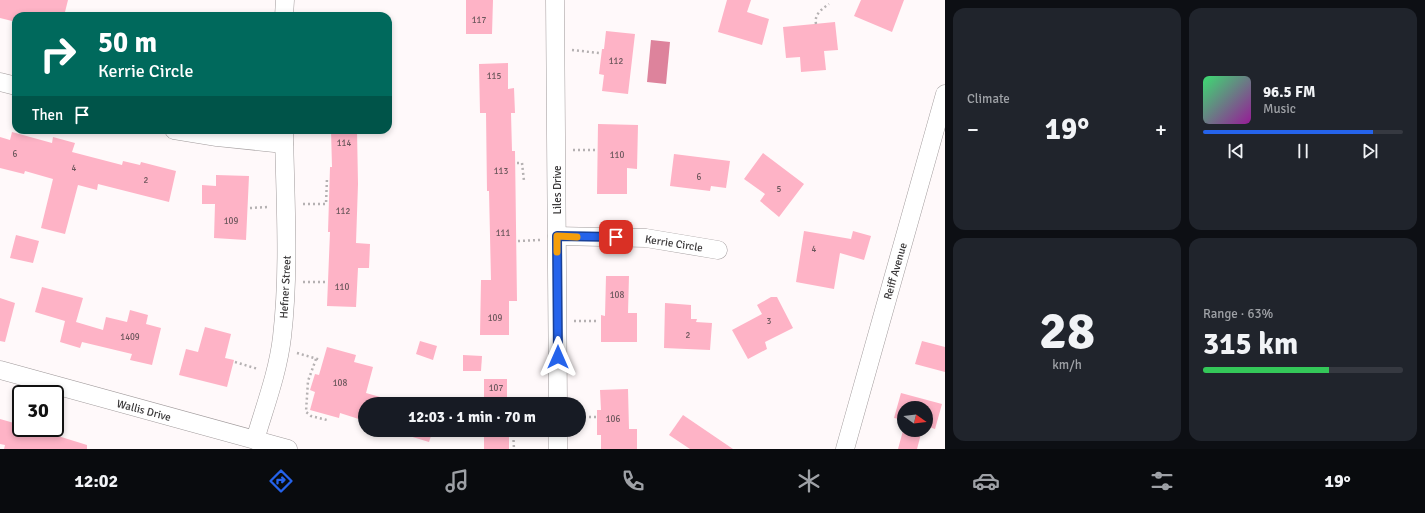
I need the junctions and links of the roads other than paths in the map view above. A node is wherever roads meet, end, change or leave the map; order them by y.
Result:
1 (285, 0) edge
2 (555, 0) edge
3 (284, 12) edge
4 (0, 82) edge
5 (12, 85) edge
6 (945, 94) edge
7 (199, 134) edge
8 (284, 137) edge
9 (557, 236) junction
10 (718, 250) dead end
11 (0, 370) edge
12 (558, 397) edge
13 (558, 437) edge
14 (255, 440) junction
15 (288, 449) edge
16 (558, 449) edge
17 (845, 449) edge

1 - 3 street
2 - 9 street, Liles Drive
4 - 5 street
6 - 17 street, Reiff Avenue
7 - 8 street
8 - 14 street, Hefner Street
9 - 10 street, Kerrie Circle
9 - 12 street, Liles Drive
11 - 14 street, Wallis Drive
13 - 16 street
14 - 15 street, Wallis Drive

